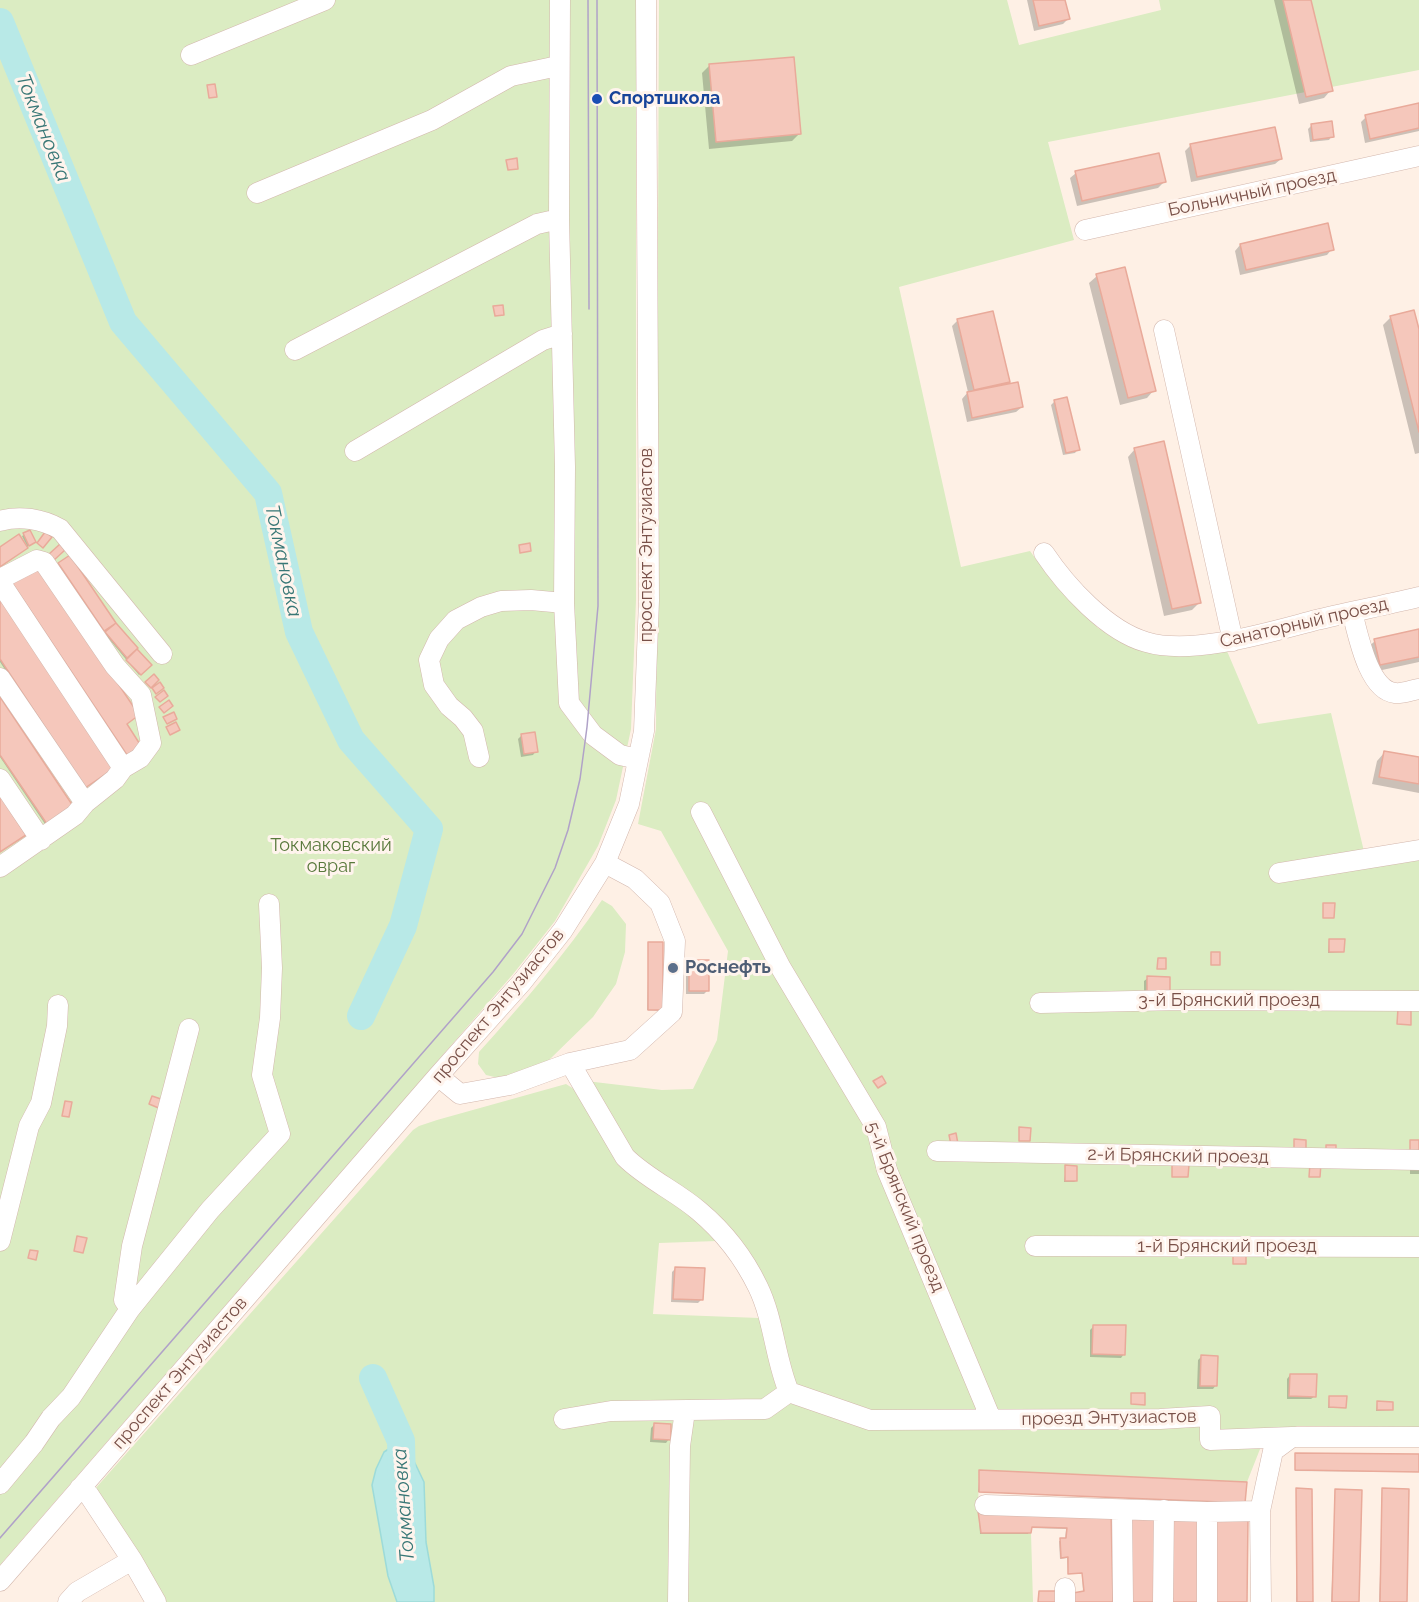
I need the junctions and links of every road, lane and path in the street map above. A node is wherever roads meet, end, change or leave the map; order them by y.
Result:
1 (325, 0) edge
2 (560, 0) edge
3 (646, 0) edge
4 (191, 55) dead end
5 (558, 66) junction
6 (1419, 156) edge
7 (257, 193) dead end
8 (559, 219) junction
9 (1085, 230) dead end
10 (1164, 330) dead end
11 (562, 334) junction
12 (295, 350) dead end
13 (355, 451) dead end
14 (0, 521) edge
15 (1044, 553) dead end
16 (0, 580) edge
17 (1419, 597) edge
18 (564, 603) junction
19 (1352, 612) junction
20 (1233, 641) junction
21 (162, 654) dead end
22 (0, 678) edge
23 (1419, 689) edge
24 (479, 757) dead end
25 (638, 759) junction
26 (123, 768) junction
27 (0, 779) edge
28 (85, 803) junction
29 (701, 812) dead end
30 (41, 840) junction
31 (1419, 850) edge
32 (605, 863) junction
33 (0, 867) edge
34 (1279, 873) dead end
35 (269, 904) dead end
36 (1419, 1002) edge
37 (1040, 1003) dead end
38 (58, 1005) dead end
39 (189, 1029) dead end
40 (570, 1063) junction
41 (438, 1076) junction
42 (937, 1151) dead end
43 (1419, 1160) edge
44 (0, 1241) edge
45 (1035, 1246) dead end
46 (1419, 1247) edge
47 (130, 1309) junction
48 (789, 1392) junction
49 (685, 1411) junction
50 (564, 1419) dead end
51 (992, 1419) junction
52 (1292, 1437) junction
53 (1419, 1437) edge
54 (0, 1484) edge
55 (80, 1488) junction
56 (985, 1505) dead end
57 (1122, 1510) junction
58 (1164, 1510) junction
59 (1260, 1511) junction
60 (1208, 1512) junction
61 (132, 1560) junction
62 (0, 1581) edge
63 (68, 1602) edge
64 (156, 1602) edge
65 (678, 1602) edge
66 (1123, 1602) edge
67 (1163, 1602) edge
68 (1207, 1602) edge
69 (1261, 1602) edge

1 - 4 street
2 - 5 street
3 - 25 street, проспект Энтузиастов
5 - 7 street
5 - 8 street
6 - 9 street, Больничный проезд
8 - 11 street
8 - 12 street
10 - 20 street
11 - 13 street
11 - 18 street
14 - 21 street
15 - 20 street, Санаторный проезд
16 - 26 street
16 - 26 street
17 - 19 street, Санаторный проезд
18 - 24 street
18 - 25 street
19 - 20 street, Санаторный проезд
19 - 23 street
22 - 28 street
25 - 32 street, проспект Энтузиастов
26 - 28 street
27 - 30 street
28 - 30 street
29 - 51 street, 5-й Брянский проезд
30 - 33 street
31 - 34 street
32 - 40 street
32 - 41 street, проспект Энтузиастов
35 - 47 street
36 - 37 street, 3-й Брянский проезд
38 - 44 street
39 - 47 street
40 - 41 street
40 - 48 street
41 - 55 street, проспект Энтузиастов
42 - 43 street, 2-й Брянский проезд
45 - 46 street, 1-й Брянский проезд
47 - 54 street
48 - 49 street
48 - 51 street
49 - 50 street
49 - 65 street
51 - 52 street, проезд Энтузиастов
52 - 53 street, проезд Энтузиастов
52 - 59 street
55 - 61 street
55 - 62 street, проспект Энтузиастов
56 - 57 street
57 - 58 street
57 - 66 street
58 - 60 street
58 - 67 street
59 - 60 street
59 - 69 street
60 - 68 street
61 - 63 street
61 - 64 street

